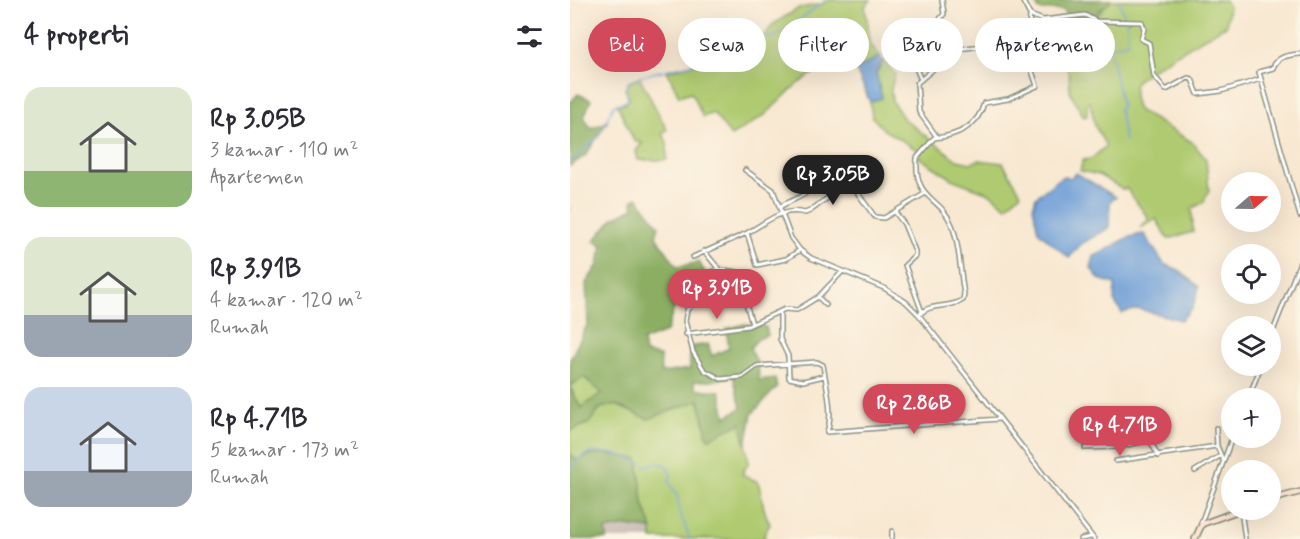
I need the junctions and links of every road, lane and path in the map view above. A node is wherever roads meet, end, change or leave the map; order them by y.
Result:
1 (942, 0) edge
2 (1022, 0) edge
3 (1030, 15) junction
4 (940, 18) edge
5 (1030, 18) edge
6 (1300, 54) edge
7 (918, 72) edge
8 (931, 72) edge
9 (1032, 72) edge
10 (1261, 79) junction
11 (921, 80) junction
12 (938, 137) junction
13 (745, 171) dead end
14 (840, 178) junction
15 (924, 194) junction
16 (780, 207) junction
17 (895, 212) junction
18 (783, 213) junction
19 (1300, 216) edge
20 (747, 232) junction
21 (800, 250) junction
22 (704, 251) junction
23 (693, 257) dead end
24 (1300, 262) edge
25 (718, 269) junction
26 (842, 272) junction
27 (818, 297) junction
28 (825, 305) dead end
29 (780, 312) junction
30 (920, 313) junction
31 (1279, 316) edge
32 (752, 324) junction
33 (686, 334) junction
34 (788, 366) junction
35 (825, 376) junction
36 (999, 419) junction
37 (1216, 428) dead end
38 (1217, 446) junction
39 (1085, 448) dead end
40 (1227, 448) edge
41 (1158, 456) junction
42 (1222, 458) junction
43 (1116, 461) dead end
44 (1195, 471) dead end
45 (1300, 492) edge
46 (1281, 497) edge
47 (1221, 517) edge
48 (1242, 520) edge
49 (1200, 525) junction
50 (892, 531) dead end
51 (1093, 538) edge
52 (892, 539) edge
53 (1081, 539) edge
54 (1195, 539) edge
55 (1245, 539) edge

1 - 4 street
2 - 3 street
3 - 5 street
3 - 10 street
6 - 10 street
7 - 11 street
8 - 11 street
9 - 12 street
10 - 19 street
11 - 12 street
12 - 15 street
13 - 16 street
14 - 16 street
14 - 17 street
14 - 18 street
15 - 17 street
15 - 30 street
16 - 18 street
17 - 30 street
18 - 20 street
18 - 21 street
20 - 21 street
20 - 22 street
21 - 26 street
22 - 23 street
22 - 25 street
24 - 31 street
25 - 32 street
25 - 33 street
26 - 27 street
26 - 30 street
27 - 28 street
27 - 29 street
29 - 32 street
29 - 34 street
30 - 36 street
32 - 33 street
33 - 34 street
34 - 35 street
34 - 35 street
35 - 36 street
36 - 51 street
37 - 38 street
38 - 41 street
38 - 42 street
39 - 41 street
40 - 42 street
41 - 43 street
42 - 44 street
42 - 49 street
45 - 46 street
47 - 49 street
48 - 55 street
49 - 54 street
50 - 52 street
51 - 53 street

